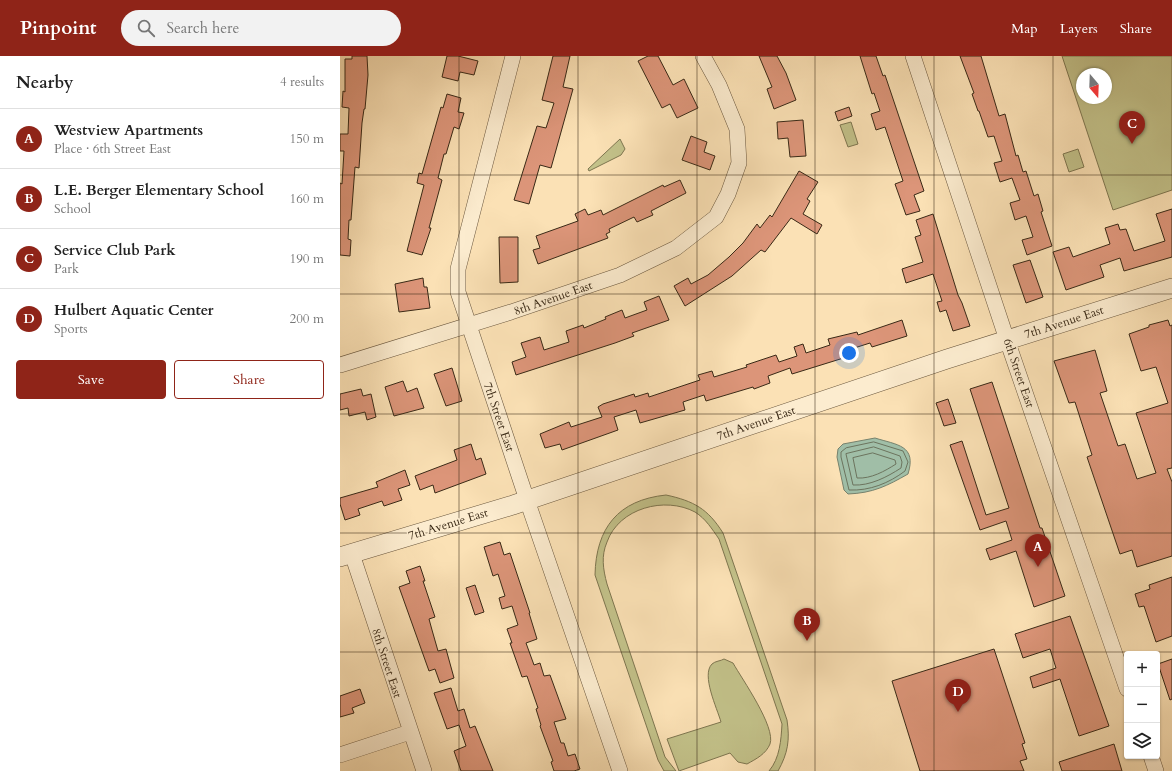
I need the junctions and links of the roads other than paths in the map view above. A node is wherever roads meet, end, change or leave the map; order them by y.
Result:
1 (513, 56) edge
2 (703, 56) edge
3 (913, 56) edge
4 (1172, 288) edge
5 (468, 326) junction
6 (1008, 340) junction
7 (340, 365) edge
8 (527, 500) junction
9 (346, 556) edge
10 (1126, 687) edge
11 (410, 732) junction
12 (340, 754) edge
13 (1151, 759) edge
14 (424, 771) edge
15 (620, 771) edge
16 (1156, 771) edge

1 - 5 street, 7th Street East
2 - 5 street, 8th Avenue East
3 - 6 street, 6th Street East
4 - 6 street, 7th Avenue East
5 - 7 street, 8th Avenue East
5 - 8 street, 7th Street East
6 - 8 street, 7th Avenue East
6 - 10 street, 6th Street East
8 - 9 street, 7th Avenue East
8 - 15 street, 7th Street East
9 - 11 street, 8th Street East
11 - 12 street
11 - 14 street, 8th Street East
13 - 16 street

